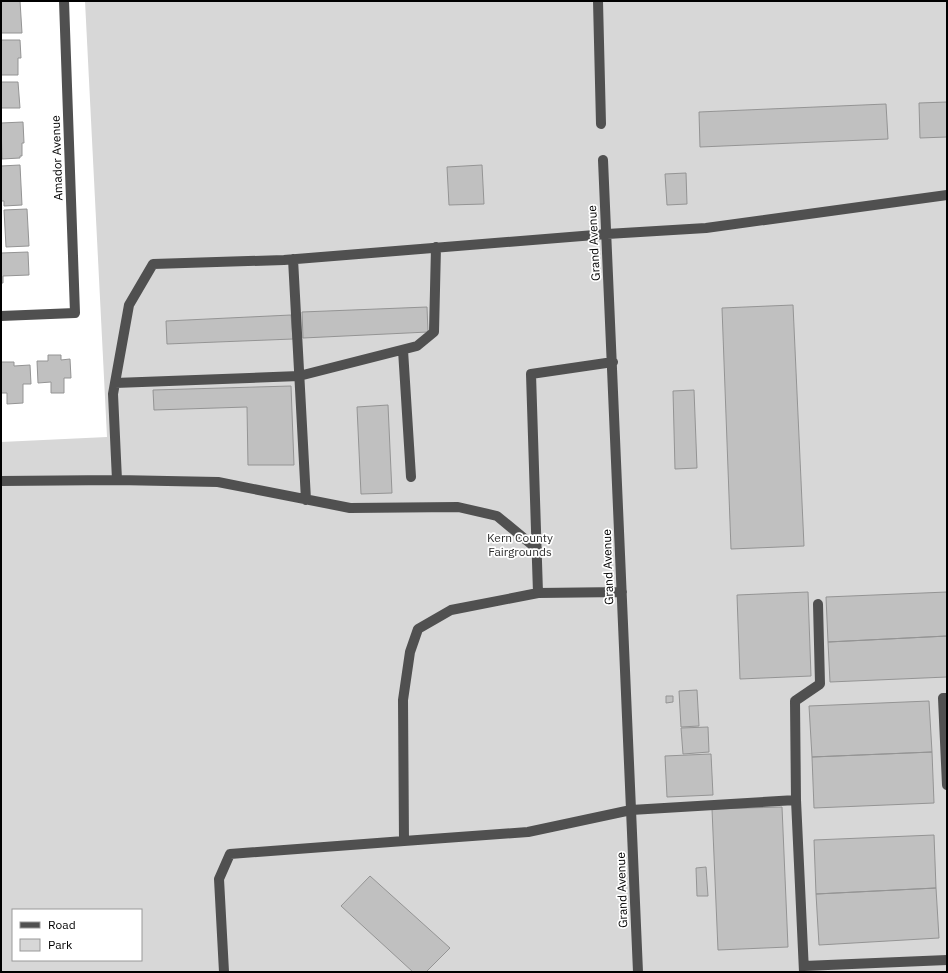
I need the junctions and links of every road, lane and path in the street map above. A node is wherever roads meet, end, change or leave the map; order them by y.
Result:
1 (64, 1) edge
2 (598, 1) edge
3 (602, 124) dead end
4 (603, 160) dead end
5 (947, 195) edge
6 (607, 234) junction
7 (436, 247) junction
8 (293, 259) junction
9 (1, 316) edge
10 (404, 350) junction
11 (613, 362) junction
12 (299, 376) junction
13 (115, 383) junction
14 (411, 477) dead end
15 (1, 480) edge
16 (118, 480) junction
17 (306, 500) junction
18 (537, 549) junction
19 (622, 592) junction
20 (538, 593) junction
21 (818, 604) dead end
22 (947, 698) edge
23 (947, 784) edge
24 (796, 800) junction
25 (631, 810) junction
26 (404, 841) junction
27 (947, 960) edge
28 (804, 969) edge
29 (224, 972) edge
30 (638, 972) edge

1 - 9 street, Amador Avenue
2 - 3 street
4 - 6 street, Grand Avenue
5 - 6 street
6 - 7 street
6 - 11 street, Grand Avenue
7 - 8 street
7 - 10 street
8 - 12 street
8 - 13 street
10 - 12 street
10 - 14 street
11 - 18 street
11 - 19 street, Grand Avenue
12 - 13 street
12 - 17 street
13 - 16 street
15 - 16 street
16 - 17 street
17 - 18 street
18 - 20 street
19 - 20 street
19 - 25 street, Grand Avenue
20 - 26 street
21 - 24 street
22 - 23 street
24 - 25 street
24 - 28 street
25 - 26 street
25 - 30 street, Grand Avenue
26 - 29 street
27 - 28 street

